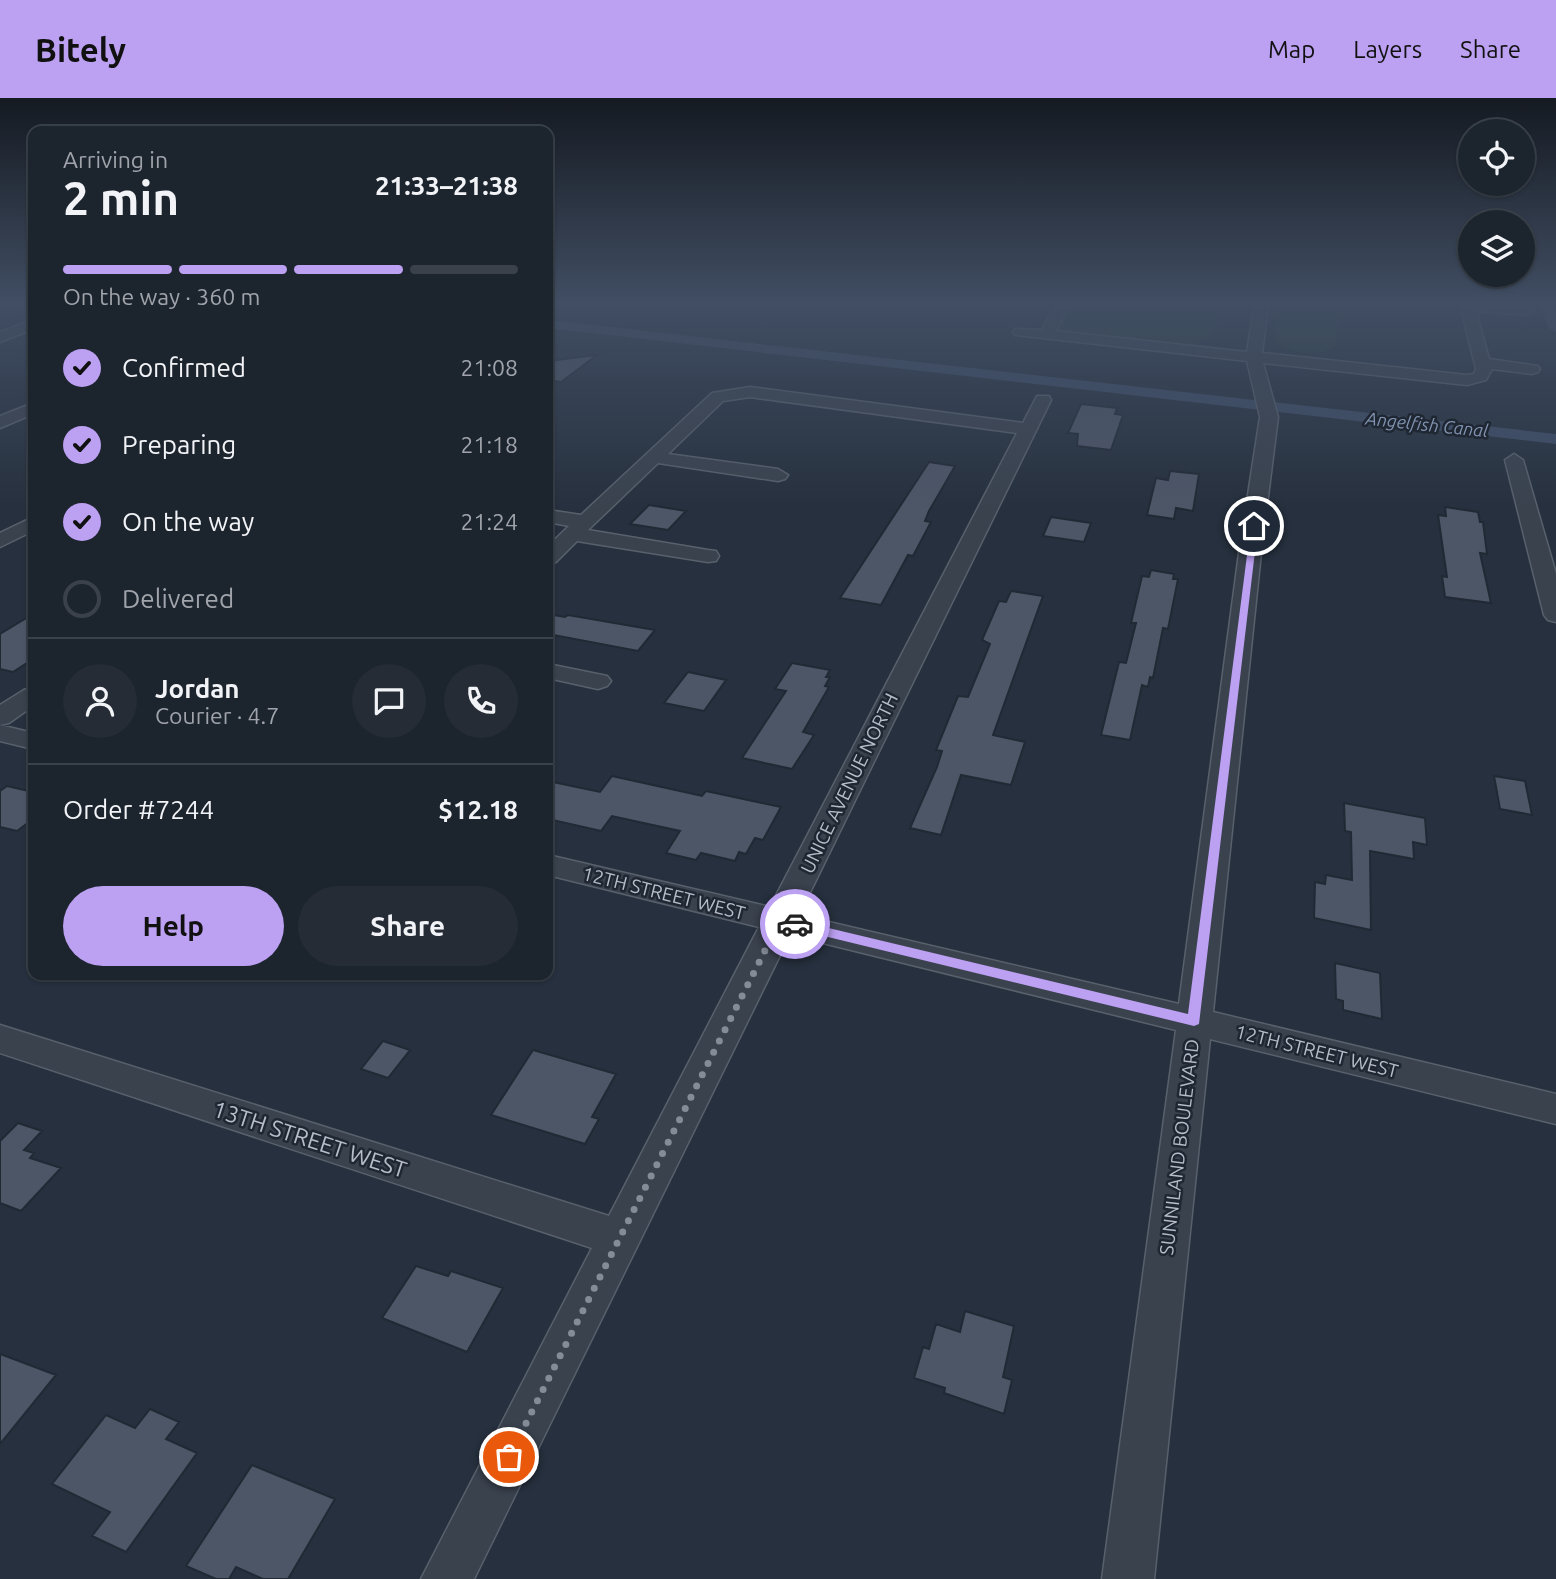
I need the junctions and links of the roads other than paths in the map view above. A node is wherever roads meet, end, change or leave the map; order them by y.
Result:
1 (1257, 370) edge
2 (1370, 370) edge
3 (1482, 370) edge
4 (28, 410) edge
5 (0, 423) edge
6 (653, 457) junction
7 (1514, 460) dead end
8 (778, 475) dead end
9 (553, 518) edge
10 (28, 526) edge
11 (577, 528) junction
12 (0, 541) edge
13 (553, 552) edge
14 (708, 556) dead end
15 (1556, 615) edge
16 (553, 672) edge
17 (598, 681) dead end
18 (28, 698) edge
19 (0, 717) edge
20 (553, 866) edge
21 (780, 921) junction
22 (1194, 1020) junction
23 (0, 1039) edge
24 (1556, 1109) edge
25 (619, 1238) junction
26 (447, 1579) edge
27 (1128, 1579) edge

1 - 22 street, SUNNILAND BOULEVARD
2 - 3 street
4 - 5 street
6 - 8 street
6 - 11 street
6 - 21 street, UNICE AVENUE NORTH
7 - 15 street
9 - 11 street
10 - 12 street
11 - 13 street
11 - 14 street
16 - 17 street
18 - 19 street
20 - 21 street, 12TH STREET WEST
21 - 22 street, 12TH STREET WEST
21 - 25 street, UNICE AVENUE NORTH
22 - 24 street, 12TH STREET WEST
22 - 27 street, SUNNILAND BOULEVARD
23 - 25 street, 13TH STREET WEST
25 - 26 street, UNICE AVENUE NORTH

